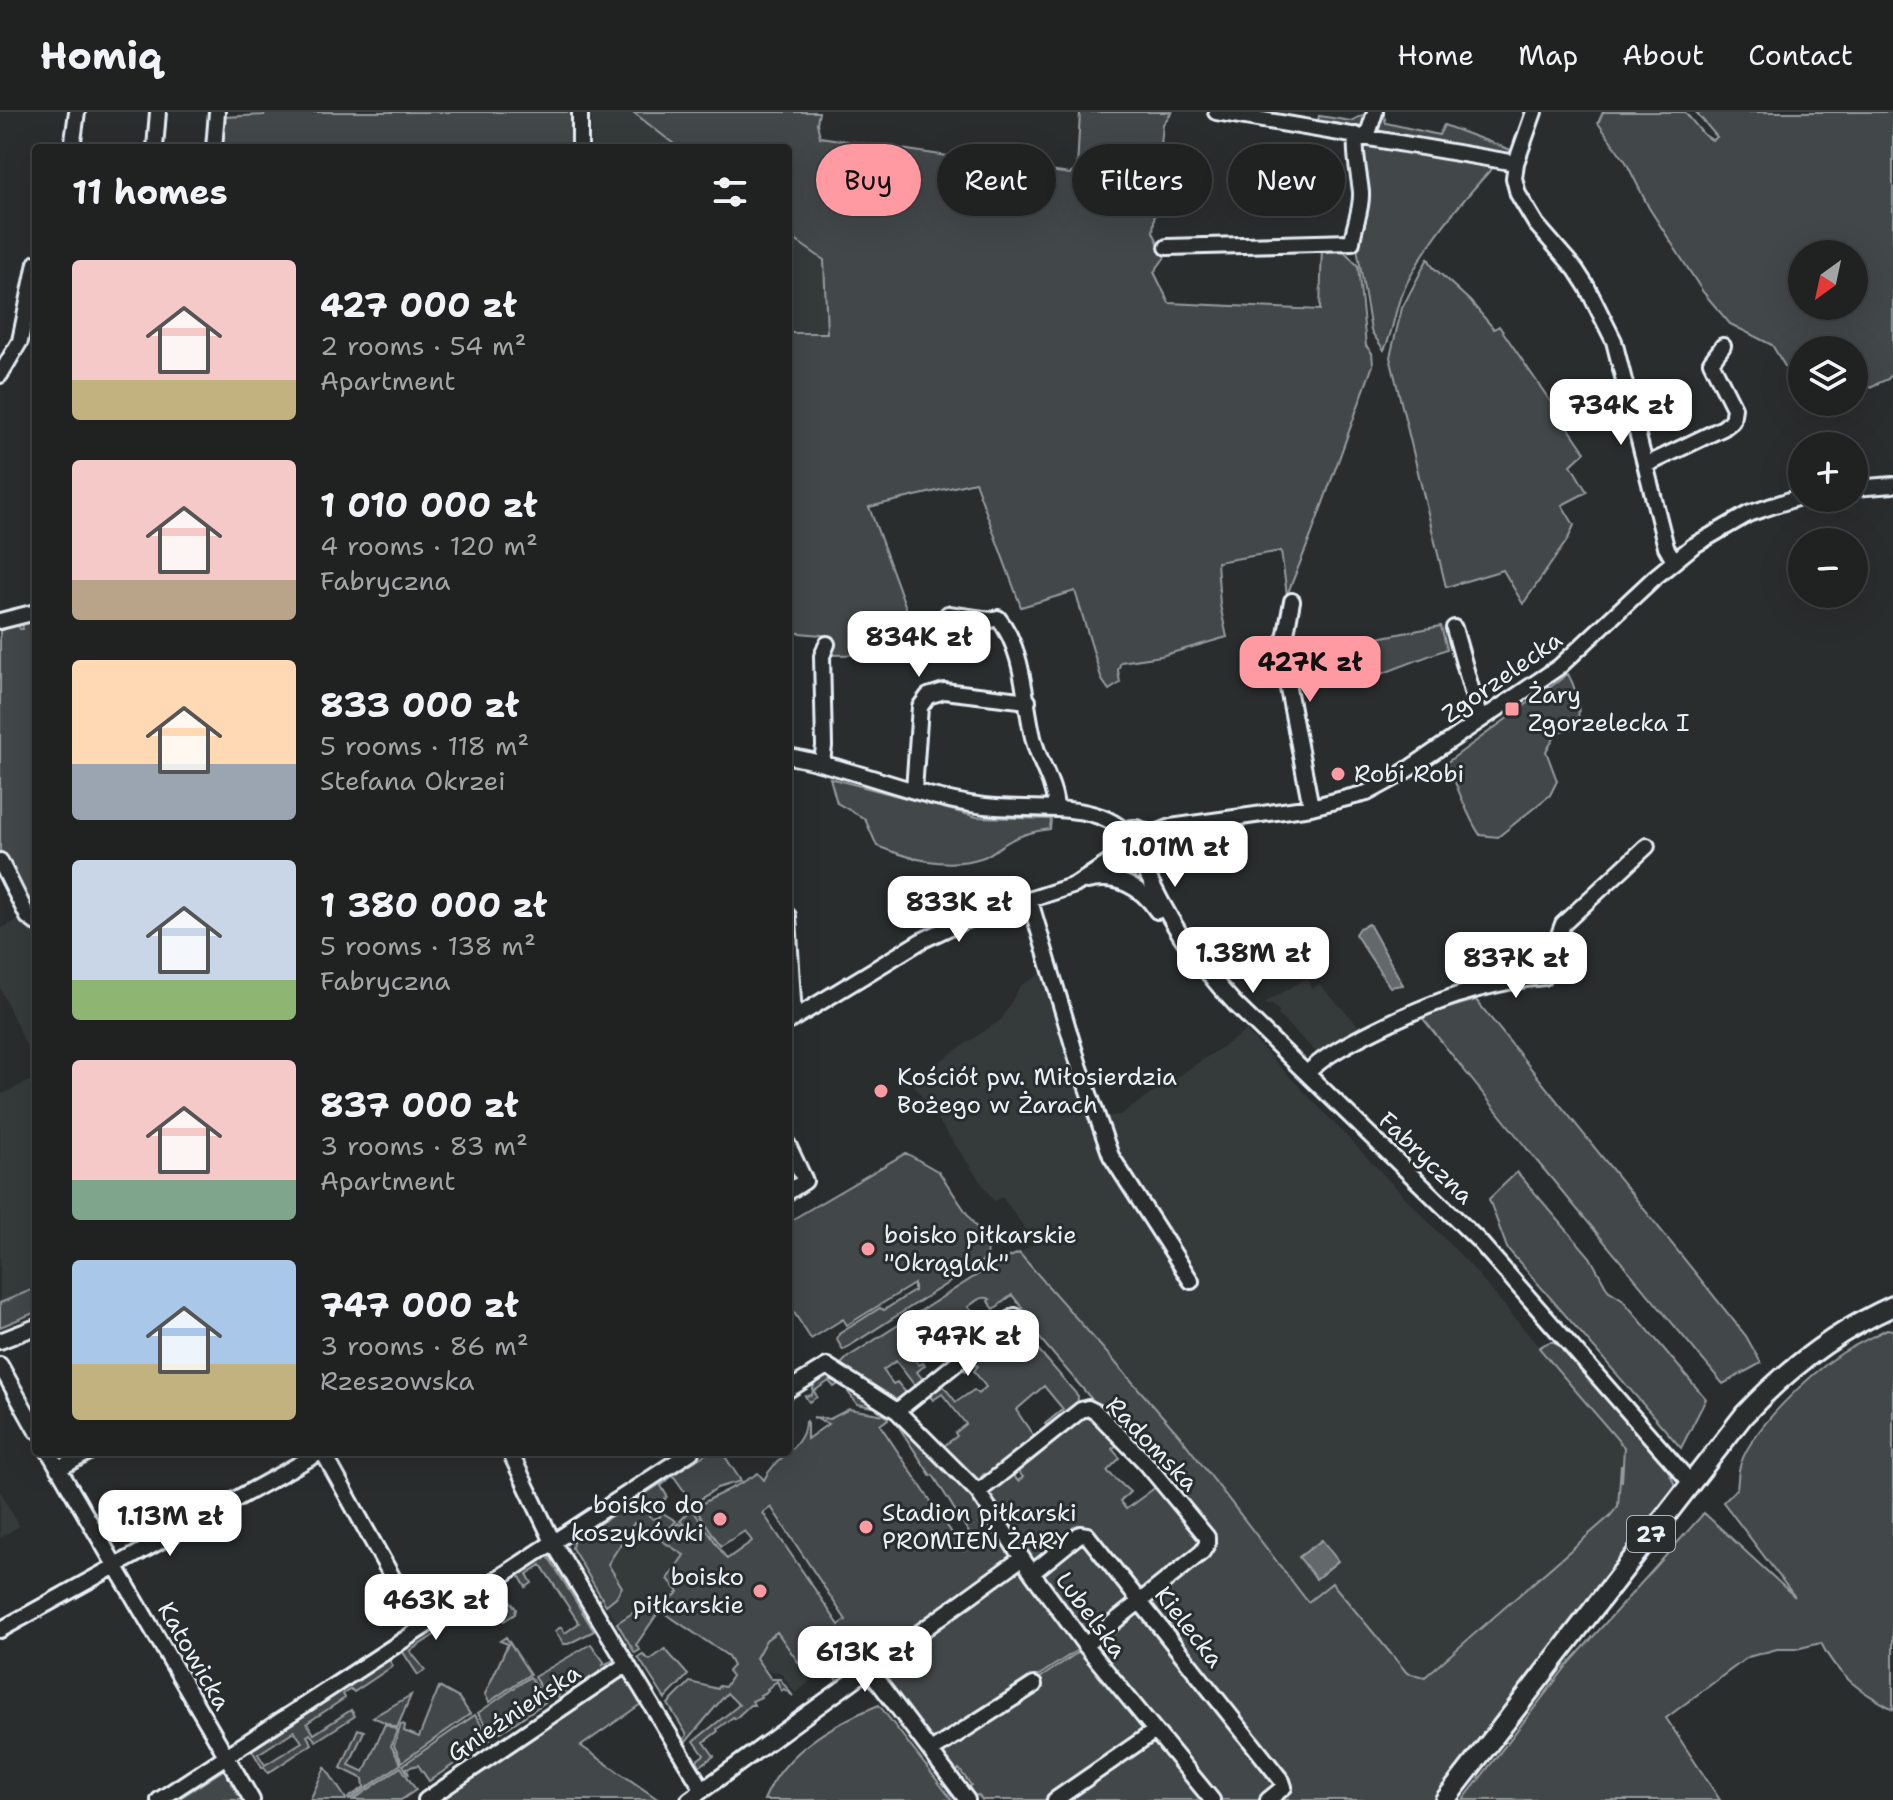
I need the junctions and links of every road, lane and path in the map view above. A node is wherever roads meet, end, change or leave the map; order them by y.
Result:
1 (77, 112) edge
2 (158, 112) edge
3 (217, 112) edge
4 (580, 112) edge
5 (1216, 112) edge
6 (1375, 112) edge
7 (1534, 112) edge
8 (1361, 136) junction
9 (73, 144) edge
10 (155, 144) edge
11 (214, 144) edge
12 (580, 144) edge
13 (1516, 163) junction
14 (1167, 247) dead end
15 (32, 282) edge
16 (1723, 346) dead end
17 (0, 375) edge
18 (1646, 465) junction
19 (1893, 485) edge
20 (1868, 487) edge
21 (1788, 501) edge
22 (1674, 561) junction
23 (1292, 601) dead end
24 (32, 613) edge
25 (948, 614) dead end
26 (0, 621) edge
27 (1454, 628) dead end
28 (827, 644) dead end
29 (1028, 701) junction
30 (1480, 720) junction
31 (792, 757) edge
32 (822, 762) junction
33 (914, 790) junction
34 (1311, 807) junction
35 (1056, 809) junction
36 (1125, 832) junction
37 (1148, 836) junction
38 (1647, 846) dead end
39 (1121, 855) junction
40 (0, 861) edge
41 (1141, 861) junction
42 (1082, 882) junction
43 (1030, 901) junction
44 (32, 920) edge
45 (1178, 933) junction
46 (792, 1019) edge
47 (1308, 1072) junction
48 (792, 1153) edge
49 (792, 1190) edge
50 (1191, 1281) dead end
51 (1893, 1306) edge
52 (1015, 1316) dead end
53 (32, 1329) edge
54 (0, 1341) edge
55 (0, 1365) edge
56 (792, 1384) edge
57 (897, 1411) junction
58 (32, 1423) edge
59 (51, 1456) edge
60 (82, 1456) edge
61 (315, 1456) edge
62 (324, 1456) edge
63 (512, 1456) edge
64 (685, 1456) edge
65 (58, 1469) junction
66 (1691, 1483) junction
67 (978, 1492) junction
68 (554, 1544) junction
69 (1022, 1558) junction
70 (116, 1566) junction
71 (1032, 1573) junction
72 (1140, 1602) junction
73 (421, 1629) junction
74 (0, 1630) edge
75 (1085, 1645) junction
76 (627, 1664) junction
77 (868, 1668) junction
78 (1034, 1685) dead end
79 (1155, 1731) junction
80 (931, 1751) junction
81 (227, 1756) junction
82 (703, 1790) junction
83 (159, 1800) edge
84 (252, 1800) edge
85 (426, 1800) edge
86 (689, 1800) edge
87 (967, 1800) edge
88 (1055, 1800) edge
89 (1212, 1800) edge
90 (1268, 1800) edge
91 (1445, 1800) edge

1 - 9 street
2 - 10 street
3 - 11 street
4 - 12 street
5 - 8 street
6 - 8 street
7 - 13 street
8 - 13 street
8 - 14 street
13 - 18 street
15 - 17 street
16 - 18 street
18 - 22 street
19 - 20 street
21 - 22 street, Zgorzelecka
22 - 30 street, Zgorzelecka
23 - 34 street
24 - 26 street
25 - 29 street
27 - 30 street
28 - 32 street
29 - 33 street
29 - 35 street
30 - 34 street, Zgorzelecka
31 - 32 street
32 - 33 street
33 - 35 street
34 - 37 street, Zgorzelecka
35 - 36 street
36 - 37 street
36 - 39 street
37 - 41 street
38 - 47 street
39 - 41 street
39 - 42 street
40 - 44 street
41 - 45 street, Fabryczna
42 - 43 street
42 - 45 street
43 - 46 street
43 - 50 street
45 - 47 street, Fabryczna
47 - 66 street, Fabryczna
48 - 49 street
51 - 66 main road, 27
52 - 57 street
53 - 54 street
55 - 58 street
56 - 57 street, Lubelska
57 - 67 street, Lubelska
59 - 65 street, Katowicka
60 - 65 street
61 - 70 street
62 - 73 street
63 - 68 street
64 - 68 street
65 - 70 street, Katowicka
66 - 91 main road, 27
67 - 69 street, Lubelska
67 - 72 street, Radomska
68 - 73 street
68 - 76 street
69 - 71 street, Lubelska
69 - 77 street
70 - 74 street
70 - 81 street, Katowicka
71 - 72 street, Kielecka
71 - 75 street, Lubelska
72 - 75 street
72 - 90 street, Kielecka
73 - 81 street
75 - 79 street, Lubelska
76 - 82 street
76 - 85 street, Gnieźnieńska
77 - 80 street
77 - 82 street
78 - 80 street
79 - 88 street
79 - 89 street, Lubelska
80 - 87 street
81 - 83 street
81 - 84 street, Katowicka
82 - 86 street

